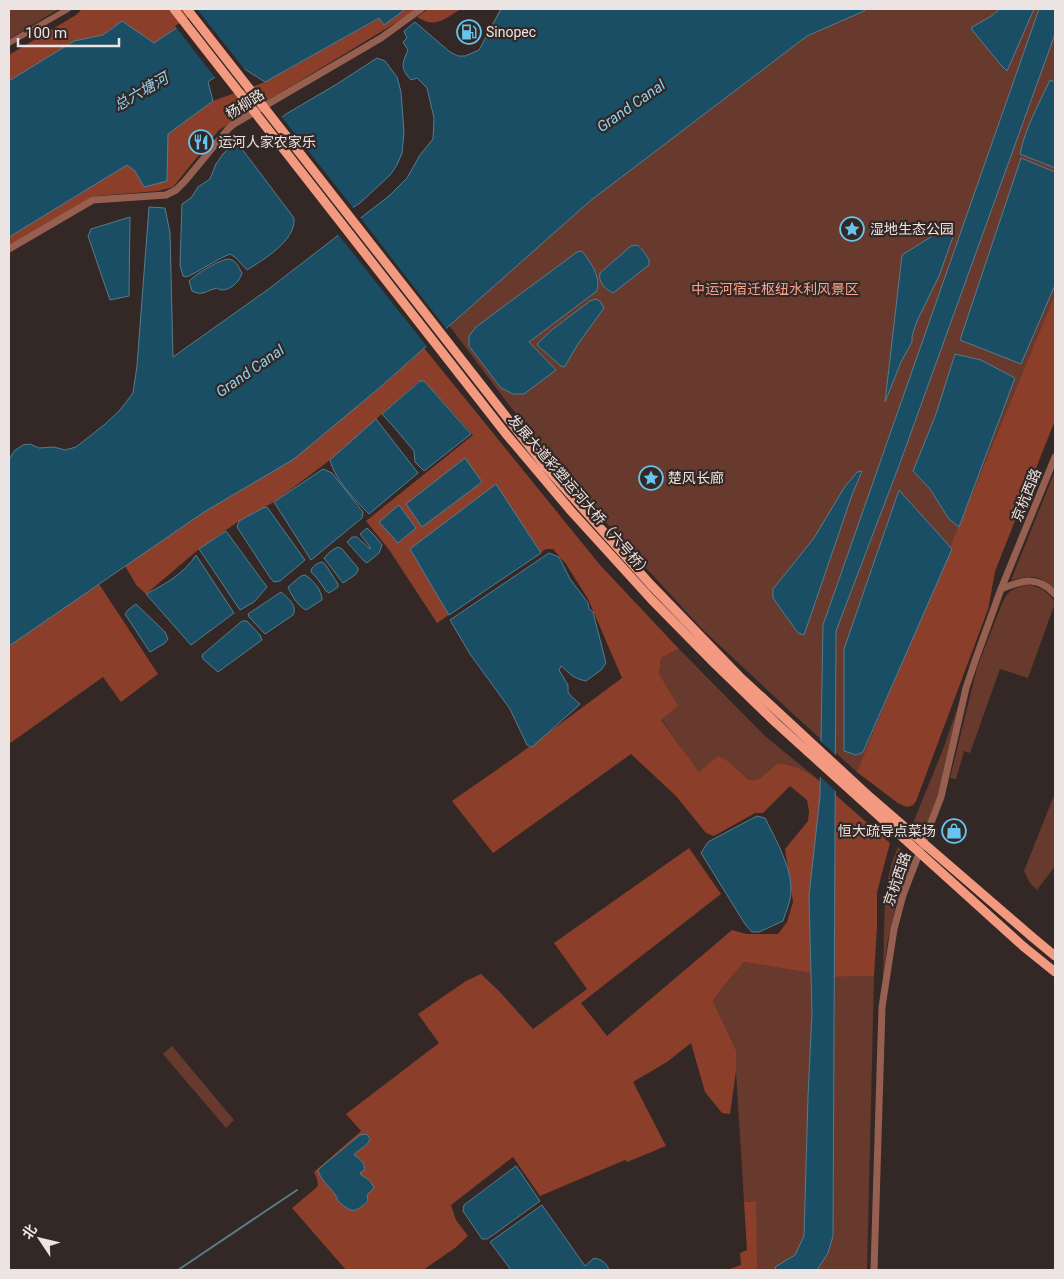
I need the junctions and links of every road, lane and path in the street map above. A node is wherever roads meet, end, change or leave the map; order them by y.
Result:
1 (68, 9) edge
2 (174, 9) edge
3 (187, 9) edge
4 (421, 9) edge
5 (9, 43) edge
6 (9, 249) edge
7 (1055, 457) edge
8 (1002, 589) junction
9 (1055, 594) edge
10 (1055, 956) edge
11 (1055, 972) edge
12 (874, 1270) edge

1 - 5 street
2 - 11 main road, 发展大道彩塑运河大桥（六号桥）, bridge
3 - 10 main road, 发展大道彩塑运河大桥（六号桥）, bridge
4 - 6 street, 杨柳路
7 - 8 street, 京杭西路
8 - 9 street
8 - 12 street, 京杭西路

